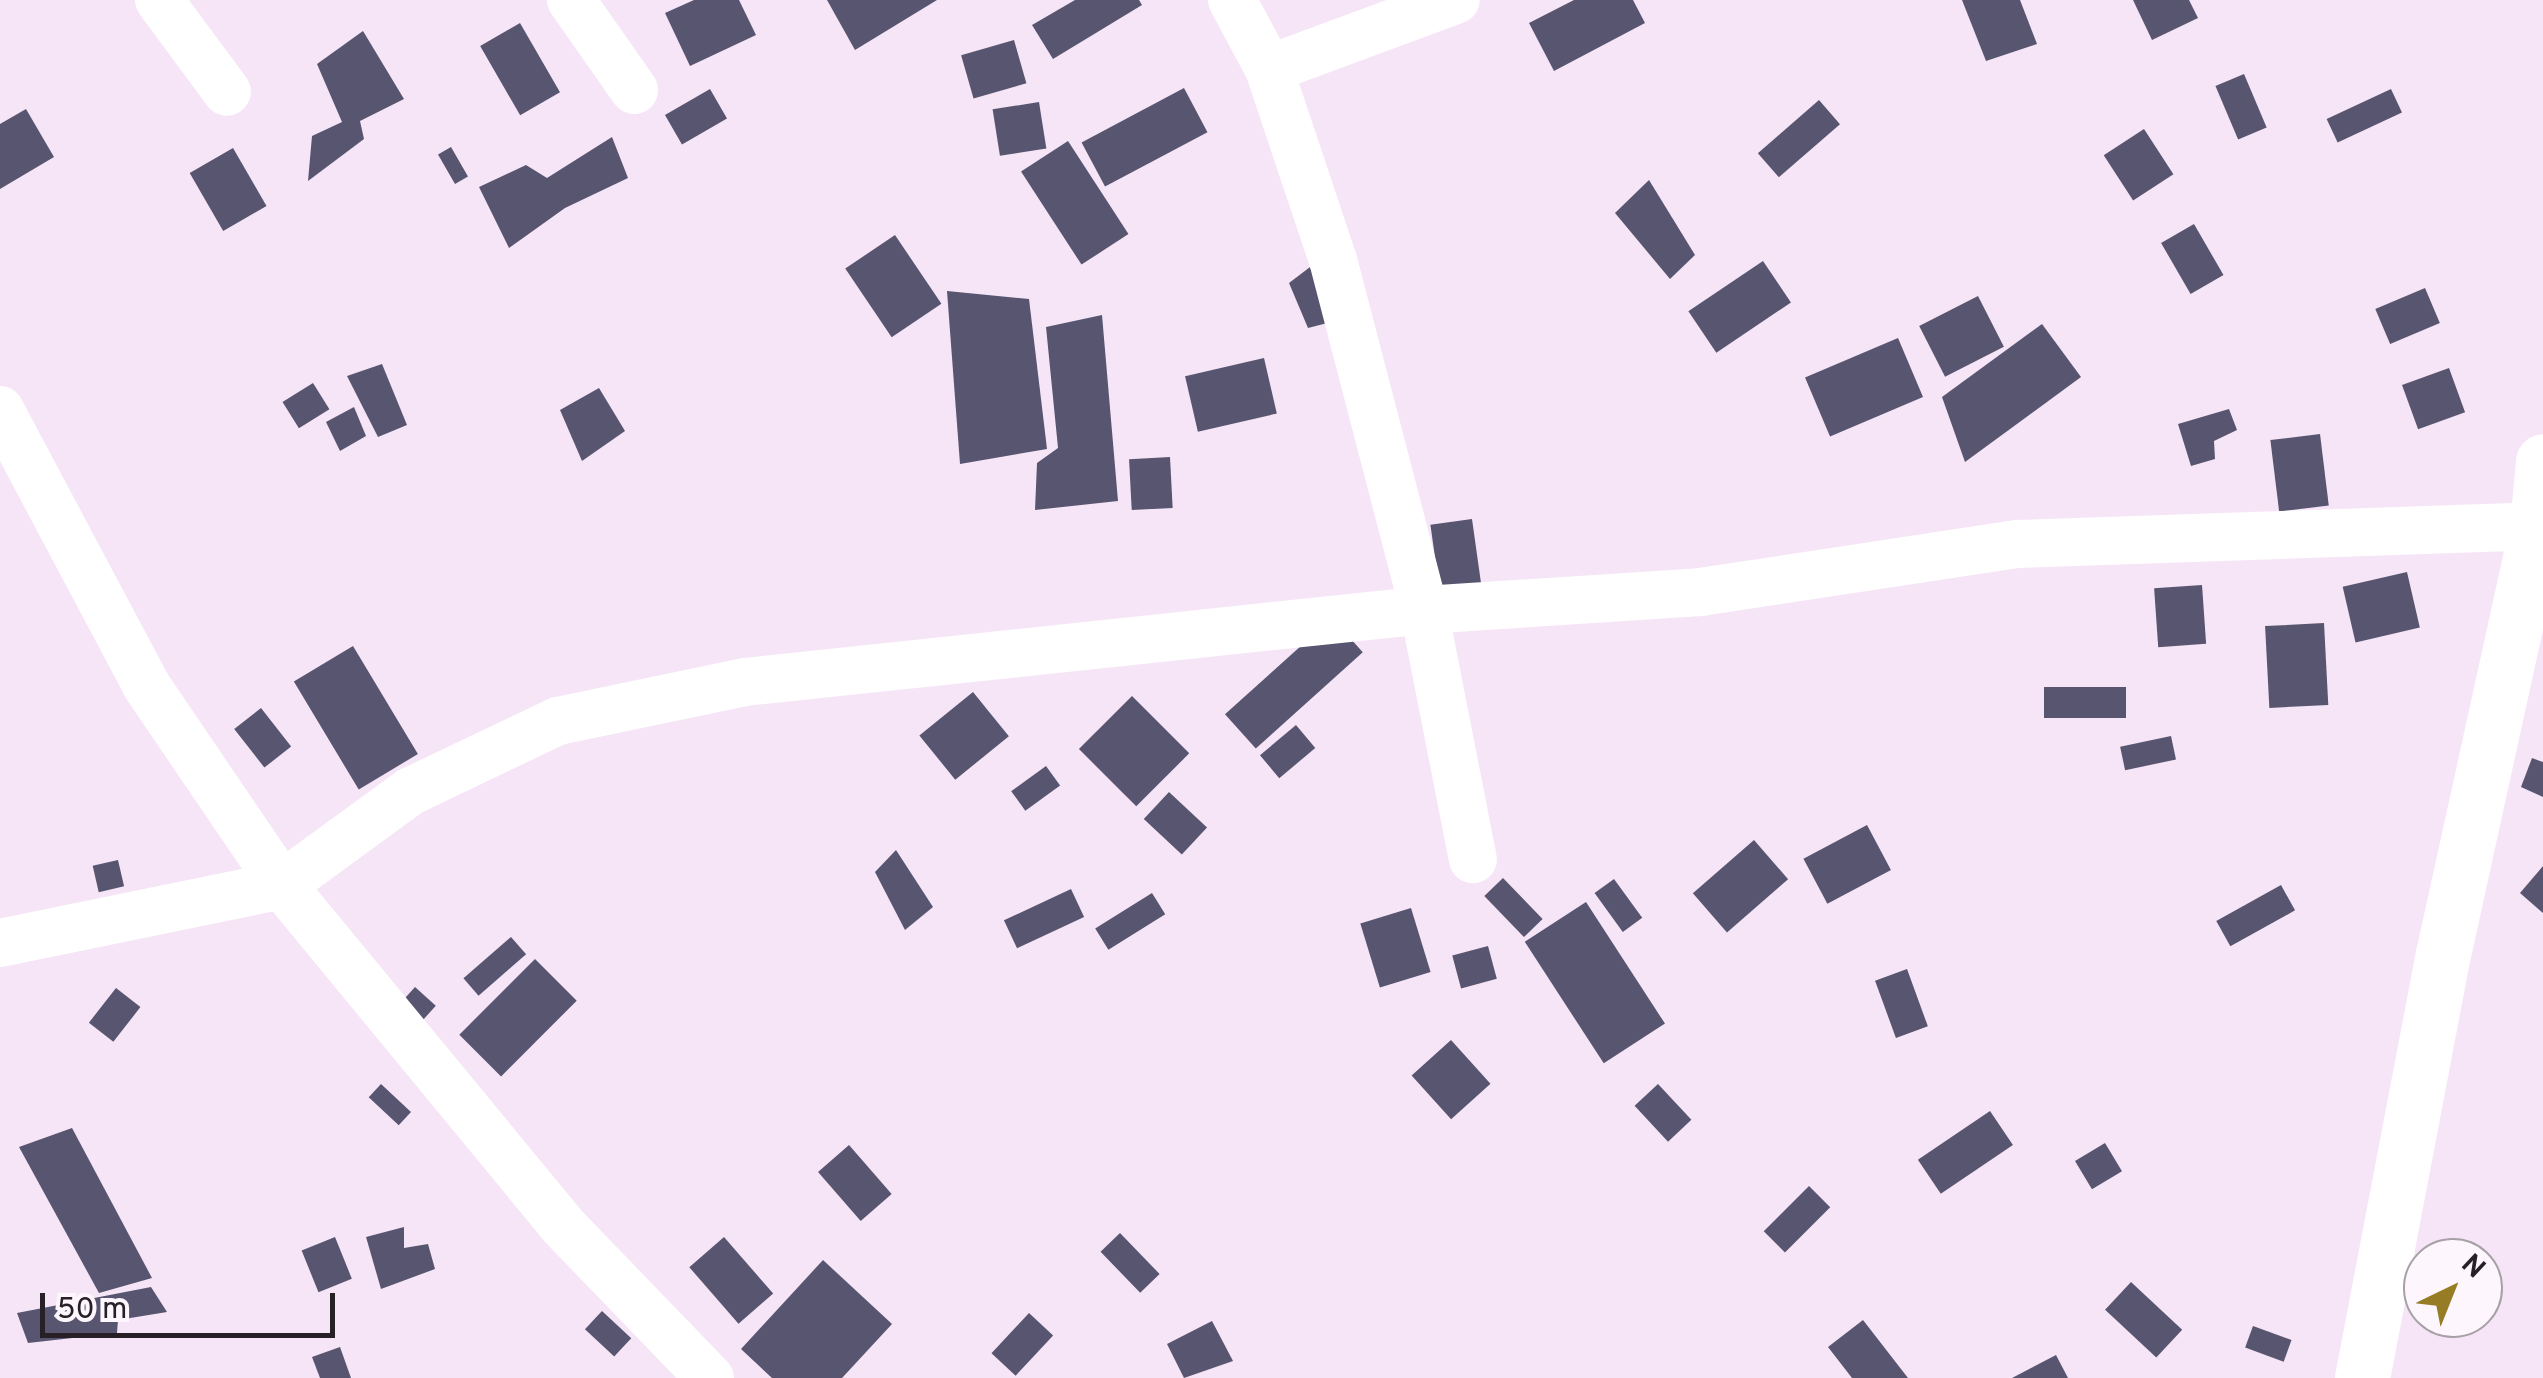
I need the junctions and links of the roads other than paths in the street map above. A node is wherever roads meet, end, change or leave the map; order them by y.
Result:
1 (159, 0) edge
2 (571, 0) edge
3 (1232, 0) edge
4 (1456, 0) edge
5 (1269, 69) junction
6 (634, 90) dead end
7 (228, 92) dead end
8 (0, 410) edge
9 (2543, 461) edge
10 (2540, 526) edge
11 (1424, 610) junction
12 (1473, 859) dead end
13 (282, 885) junction
14 (0, 942) edge
15 (710, 1378) edge
16 (2362, 1378) edge

1 - 7 street
2 - 6 street
3 - 5 street
4 - 5 street
5 - 11 street
8 - 13 street
9 - 10 main road
10 - 11 street
10 - 16 main road
11 - 12 street
11 - 13 street
13 - 14 street
13 - 15 street

